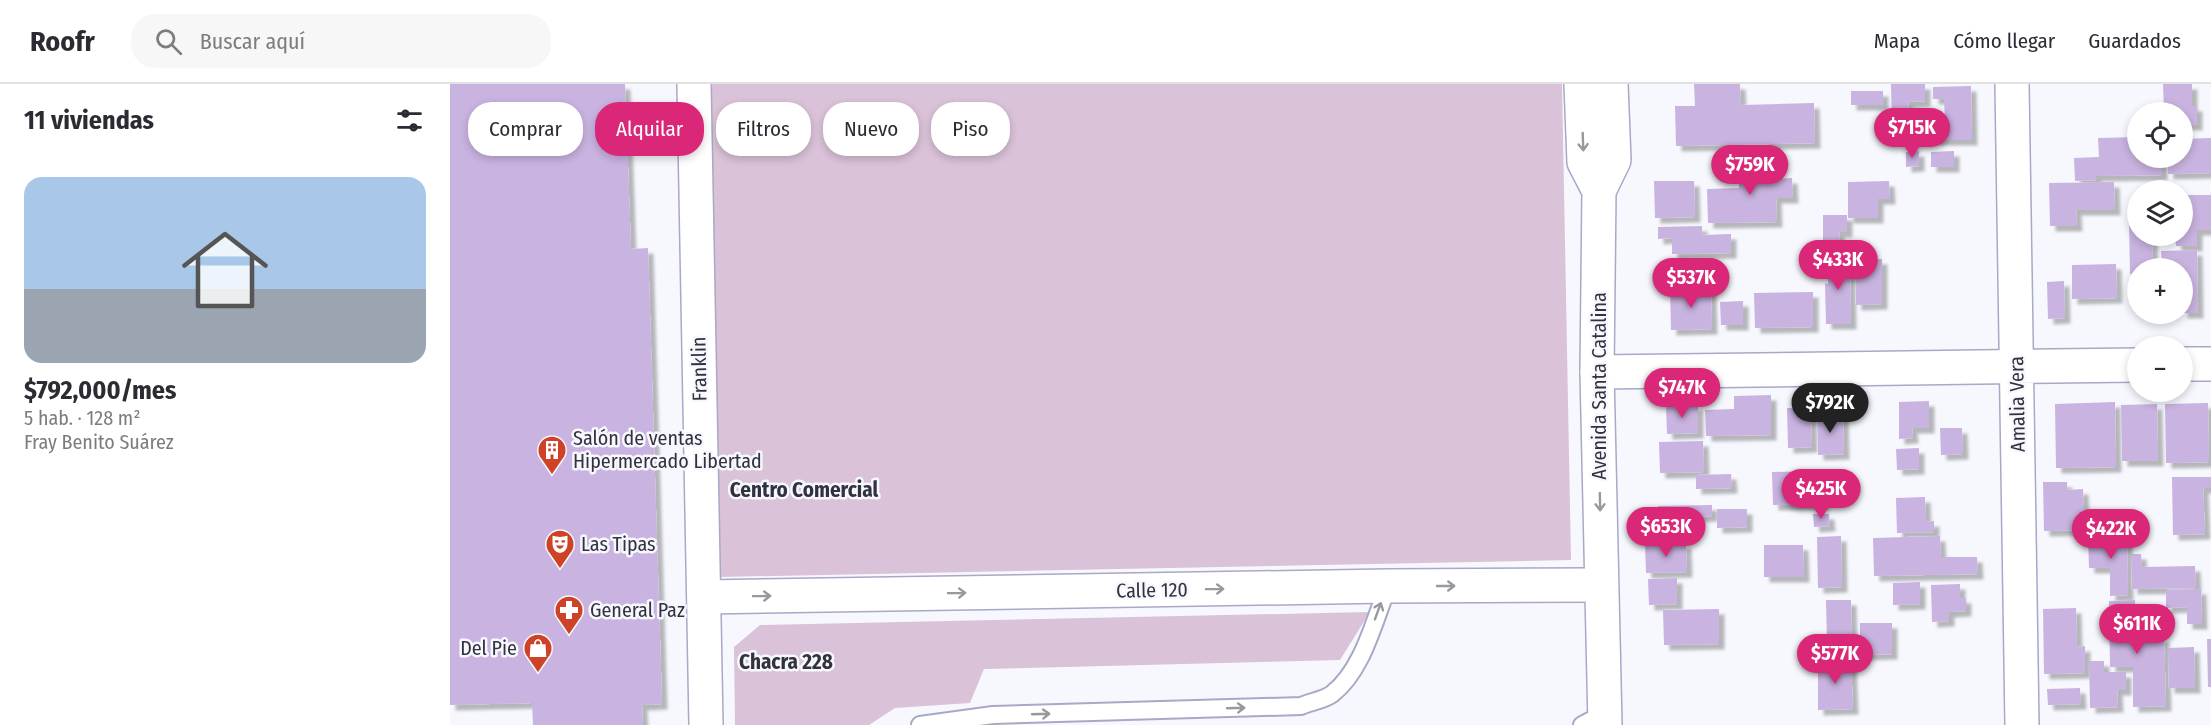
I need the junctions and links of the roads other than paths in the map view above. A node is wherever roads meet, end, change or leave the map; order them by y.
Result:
1 (694, 84) edge
2 (1581, 84) edge
3 (1611, 84) edge
4 (2012, 84) edge
5 (1599, 191) junction
6 (2193, 364) edge
7 (2211, 364) edge
8 (2127, 365) edge
9 (2017, 367) junction
10 (1597, 372) junction
11 (1601, 585) junction
12 (1388, 586) junction
13 (704, 597) junction
14 (1597, 721) edge
15 (706, 725) edge
16 (920, 725) edge
17 (2022, 725) edge

1 - 13 street, Franklin
2 -> 5 street, Avenida Santa Catalina
3 - 5 street, Avenida Santa Catalina
4 - 9 street, Amalia Vera
5 - 10 street, Avenida Santa Catalina
6 - 7 street
8 - 9 street
9 - 10 street
9 - 17 street, Amalia Vera
10 -> 11 street, Avenida Santa Catalina
12 -> 11 street, Calle 120
11 - 14 street, Avenida Santa Catalina
13 -> 12 street, Calle 120
16 -> 12 lane
13 - 15 street, Franklin

